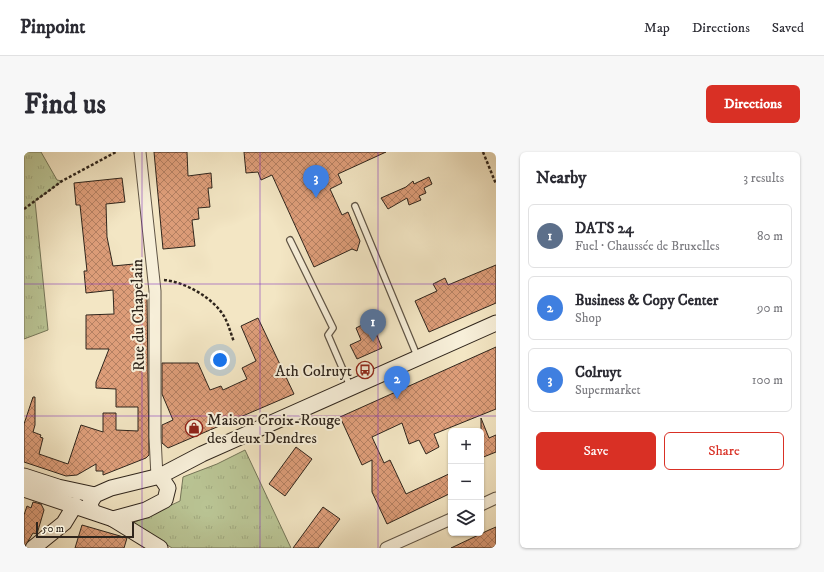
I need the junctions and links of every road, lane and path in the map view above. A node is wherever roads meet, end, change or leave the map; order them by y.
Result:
1 (116, 152) edge
2 (140, 152) edge
3 (483, 152) edge
4 (496, 184) edge
5 (355, 206) dead end
6 (24, 209) edge
7 (290, 240) dead end
8 (154, 280) junction
9 (496, 323) edge
10 (234, 342) dead end
11 (418, 358) junction
12 (351, 388) junction
13 (24, 476) edge
14 (159, 477) junction
15 (24, 489) edge
16 (95, 495) junction
17 (496, 498) edge
18 (484, 504) edge
19 (75, 505) junction
20 (92, 511) junction
21 (113, 519) junction
22 (448, 520) edge
23 (33, 548) edge
24 (160, 548) edge
25 (386, 548) edge

1 - 6 path
2 - 8 street, Rue du Chapelain
3 - 4 path
5 - 11 lane
7 - 12 lane
8 - 10 path
8 - 14 street, Rue du Chapelain
9 - 11 street
11 - 12 street
12 - 14 street
13 - 16 street
14 - 16 street
14 - 21 street
15 - 19 street
16 - 20 street
17 - 18 street
19 - 20 street
19 - 23 street
20 - 21 street
21 - 24 street
22 - 25 street

